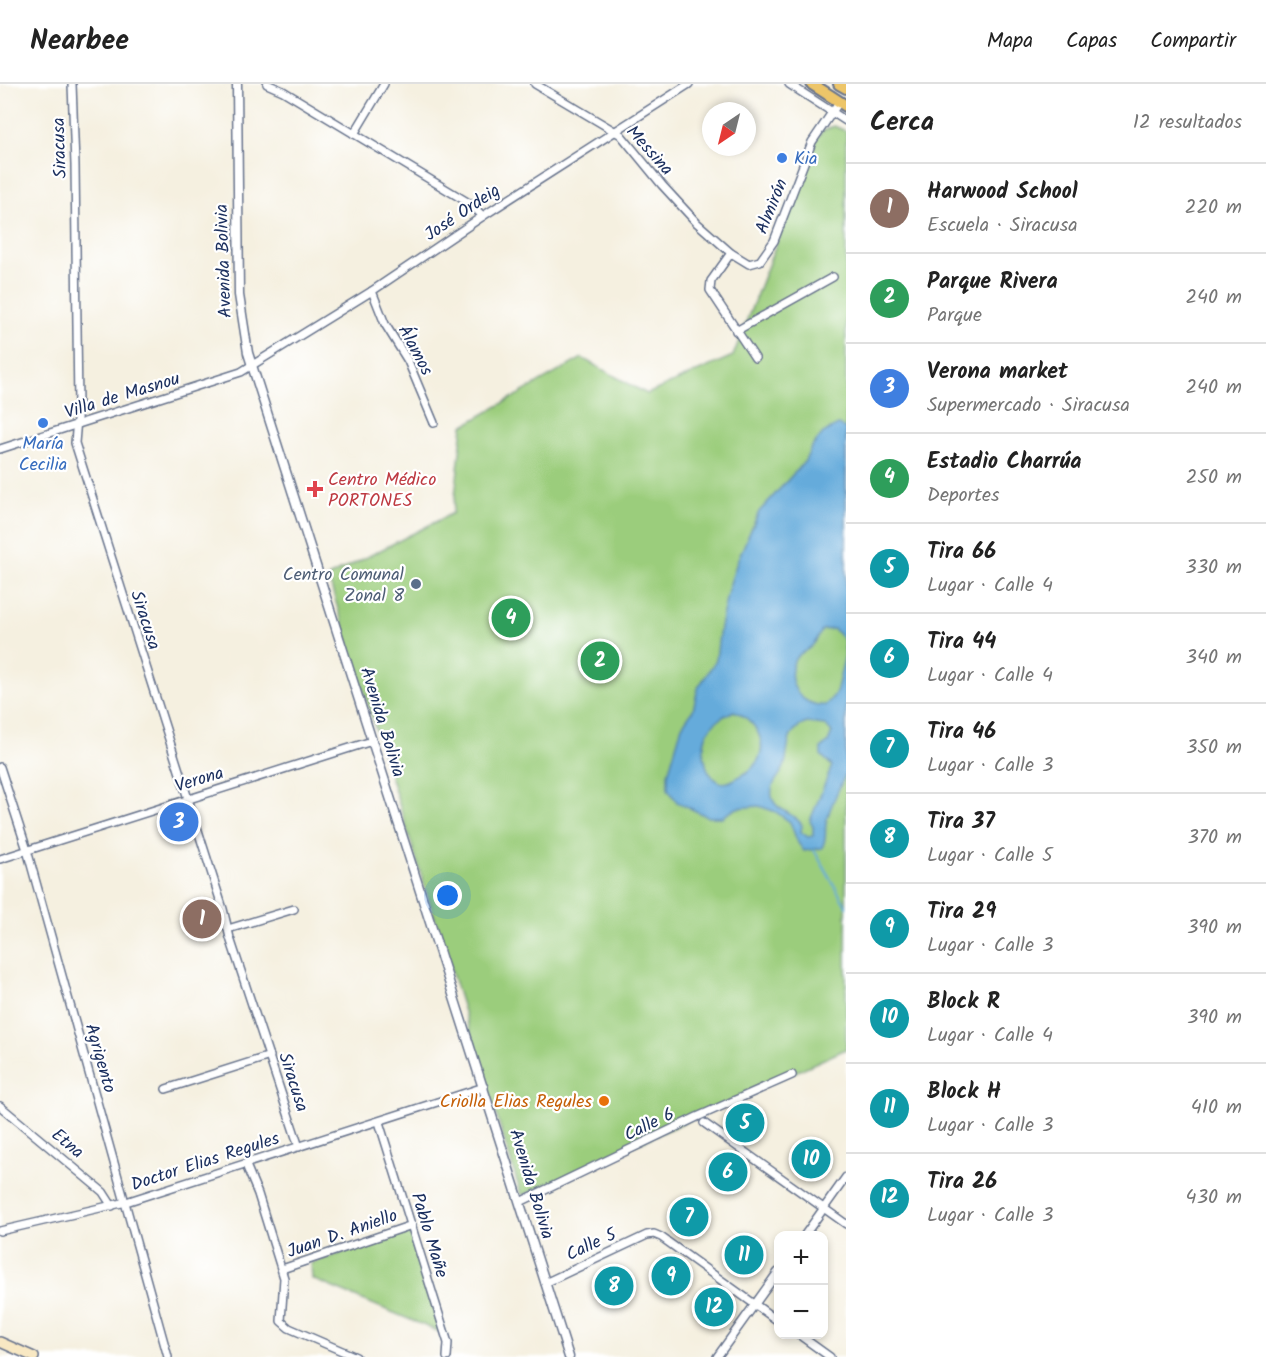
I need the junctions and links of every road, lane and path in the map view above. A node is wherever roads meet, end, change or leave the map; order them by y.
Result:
1 (72, 84) edge
2 (237, 84) edge
3 (267, 84) edge
4 (384, 84) edge
5 (535, 84) edge
6 (689, 84) edge
7 (789, 84) edge
8 (812, 84) edge
9 (839, 84) edge
10 (846, 88) edge
11 (843, 104) edge
12 (832, 112) junction
13 (846, 121) edge
14 (614, 132) junction
15 (354, 134) junction
16 (483, 216) junction
17 (730, 253) junction
18 (833, 277) dead end
19 (372, 291) junction
20 (736, 331) junction
21 (756, 358) dead end
22 (251, 366) junction
23 (434, 423) dead end
24 (76, 425) junction
25 (0, 449) edge
26 (372, 741) junction
27 (0, 767) edge
28 (187, 798) junction
29 (27, 850) junction
30 (0, 859) edge
31 (294, 909) dead end
32 (228, 929) junction
33 (270, 1056) junction
34 (792, 1075) dead end
35 (484, 1088) junction
36 (166, 1089) dead end
37 (0, 1106) edge
38 (380, 1122) junction
39 (704, 1123) dead end
40 (299, 1147) junction
41 (246, 1165) junction
42 (846, 1177) edge
43 (520, 1202) junction
44 (126, 1203) junction
45 (112, 1206) junction
46 (824, 1208) junction
47 (846, 1224) edge
48 (412, 1225) junction
49 (0, 1231) edge
50 (808, 1231) edge
51 (282, 1269) junction
52 (774, 1278) edge
53 (545, 1283) junction
54 (755, 1304) junction
55 (774, 1317) edge
56 (804, 1339) edge
57 (0, 1342) edge
58 (34, 1357) edge
59 (168, 1357) edge
60 (356, 1357) edge
61 (447, 1357) edge
62 (569, 1357) edge
63 (717, 1357) edge
64 (830, 1357) edge

1 - 24 street, Siracusa
2 - 22 street, Avenida Bolivia
3 - 15 street
4 - 15 street
5 - 14 street, Messina
6 - 14 street, José Ordeig
7 - 12 street
8 - 11 main road
9 - 10 main road
11 - 12 street, Almirón
12 - 13 street
12 - 17 street, Almirón
14 - 16 street, José Ordeig
14 - 17 street, Messina
15 - 16 street
16 - 19 street, José Ordeig
17 - 20 street
18 - 20 street
19 - 22 street, José Ordeig
19 - 23 street, Álamos
20 - 21 street
22 - 24 street, Villa de Masnou
22 - 26 street, Avenida Bolivia
24 - 25 street, Villa de Masnou
24 - 28 street, Siracusa
26 - 28 street, Verona
26 - 35 street, Avenida Bolivia
27 - 29 street, Agrigento
28 - 29 street, Verona
28 - 32 street, Siracusa
29 - 30 street, Verona
29 - 44 street, Agrigento
31 - 32 street
32 - 33 street, Siracusa
33 - 36 street
33 - 40 street, Siracusa
34 - 43 street, Calle 6
35 - 38 street, Doctor Elias Regules
35 - 43 street, Avenida Bolivia
37 - 45 street, Etna
38 - 40 street, Doctor Elias Regules
38 - 48 street, Pablo Mañe
39 - 46 street
40 - 41 street, Doctor Elias Regules
41 - 44 street, Doctor Elias Regules
41 - 51 street
42 - 46 street
43 - 53 street, Avenida Bolivia
44 - 45 street, Doctor Elias Regules
44 - 59 street, Agrigento
45 - 49 street, Doctor Elias Regules
46 - 47 street
46 - 50 street
48 - 51 street, Juan D. Aniello
48 - 61 street, Pablo Mañe
51 - 60 street
52 - 54 street
53 - 54 street, Calle 5
53 - 62 street, Avenida Bolivia
54 - 55 street
54 - 63 street
56 - 64 street
57 - 58 main road

